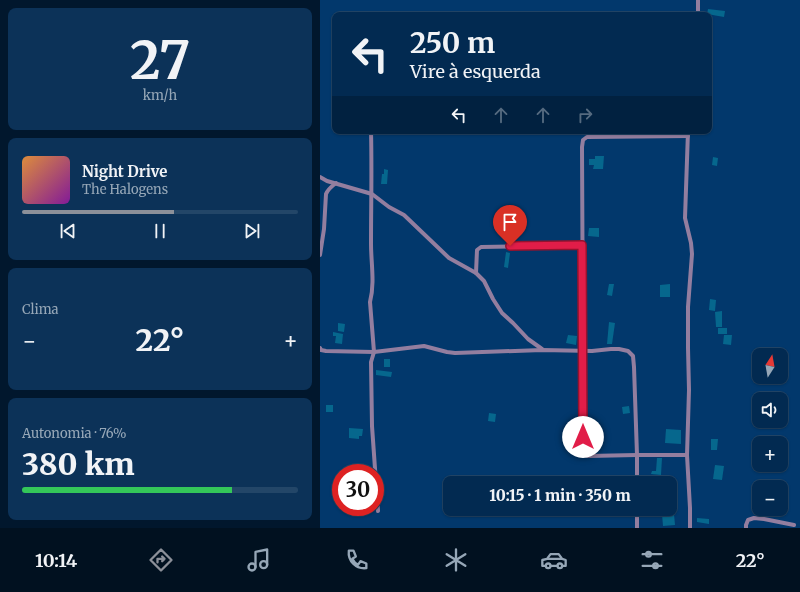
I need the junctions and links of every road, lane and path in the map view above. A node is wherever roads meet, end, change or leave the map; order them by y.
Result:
1 (698, 0) edge
2 (698, 12) edge
3 (371, 134) edge
4 (688, 136) joint
5 (320, 177) edge
6 (336, 183) junction
7 (372, 194) junction
8 (582, 245) junction
9 (320, 255) edge
10 (476, 273) junction
11 (320, 348) edge
12 (542, 350) junction
13 (583, 351) junction
14 (374, 352) junction
15 (637, 455) junction
16 (687, 455) junction
17 (375, 464) edge
18 (637, 476) edge
19 (637, 516) edge
20 (794, 525) dead end
21 (637, 528) edge
22 (690, 528) edge
23 (746, 528) edge

1 - 2 street
3 - 7 street
4 - 8 street
4 - 16 street
5 - 6 street
6 - 7 street
6 - 9 street
7 - 10 street
7 - 14 street
8 - 10 street
8 - 13 street
10 - 12 street
11 - 14 street
12 - 13 street
12 - 14 street
13 - 15 street
13 - 15 street
14 - 17 street
15 - 16 street
15 - 18 street
16 - 22 street
19 - 21 street
20 - 23 street

